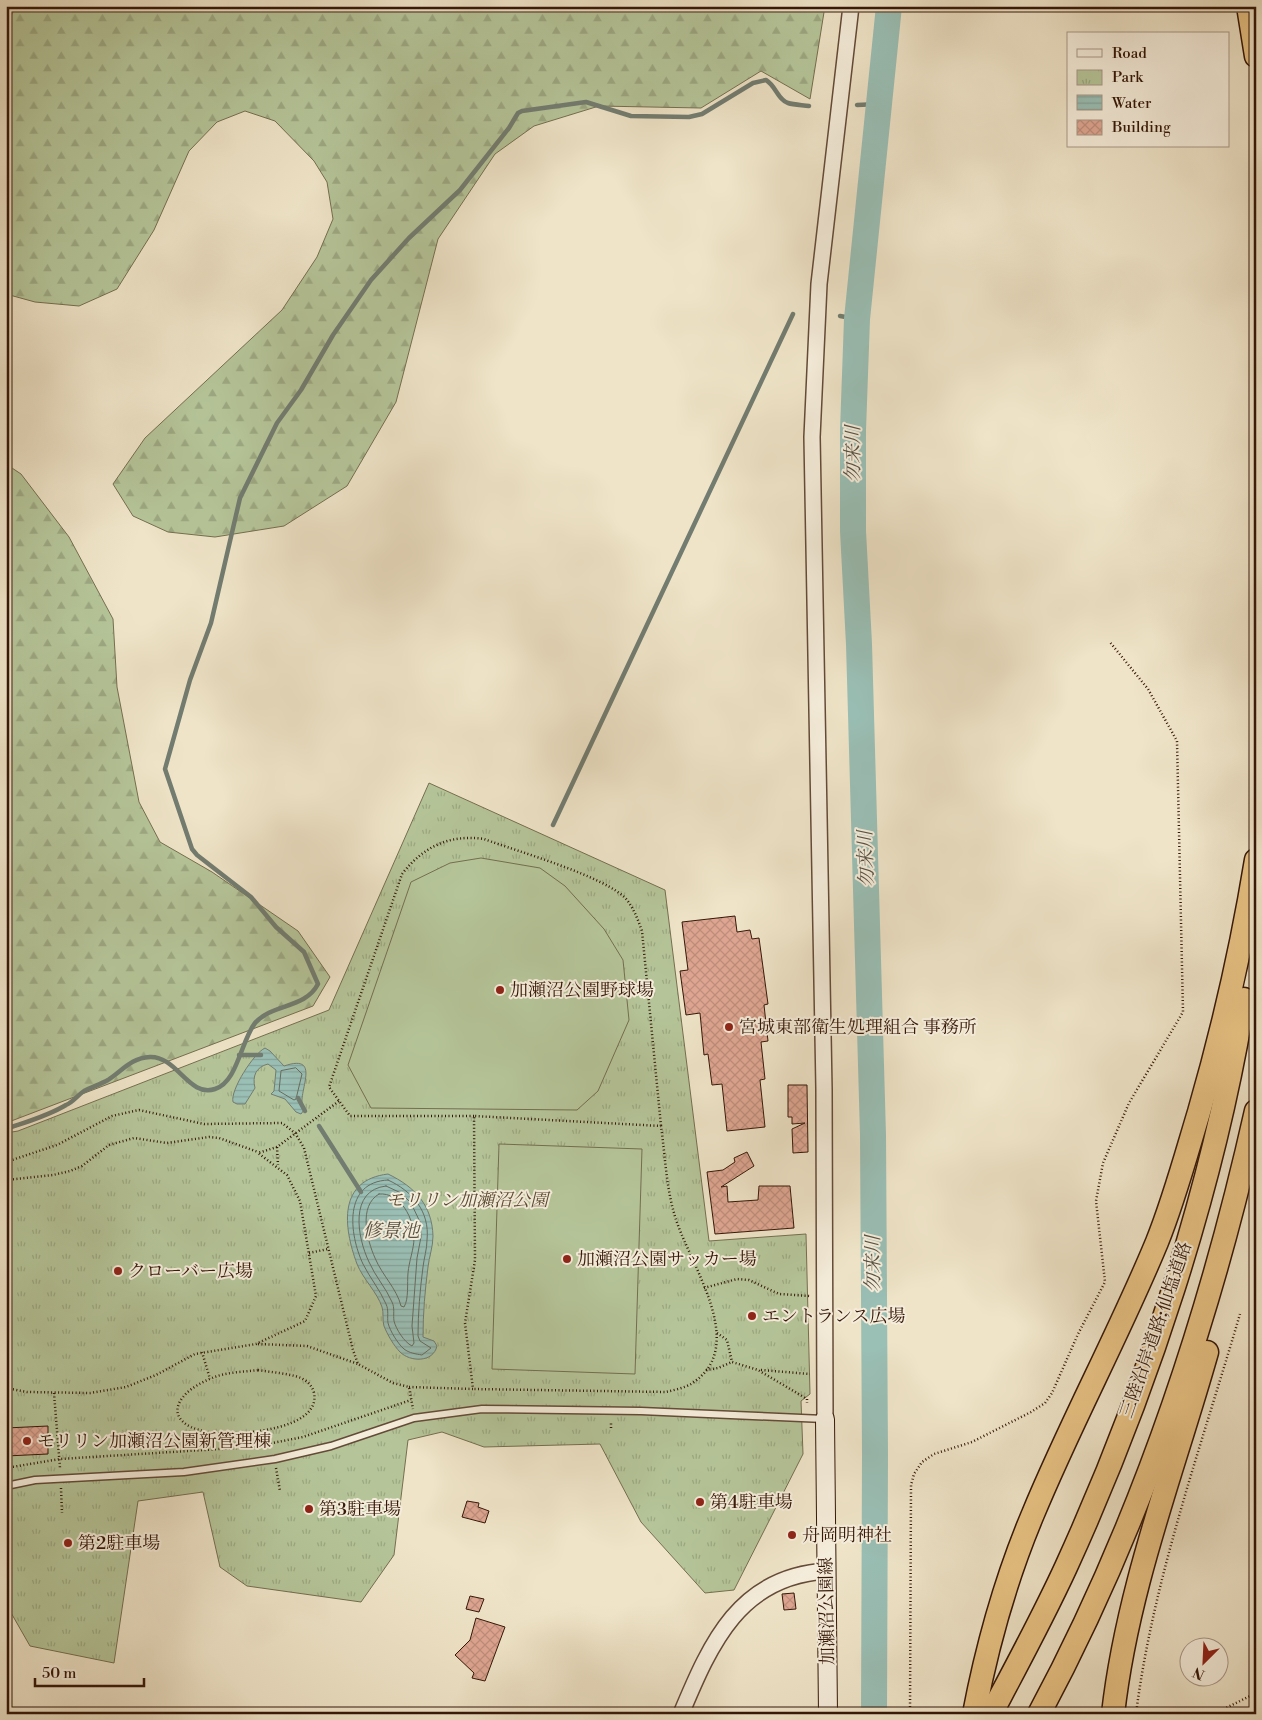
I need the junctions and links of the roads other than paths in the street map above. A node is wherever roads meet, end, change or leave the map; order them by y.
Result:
1 (851, 6) edge
2 (1248, 6) edge
3 (1256, 56) edge
4 (1256, 860) edge
5 (1256, 924) edge
6 (1256, 1111) edge
7 (1256, 1152) edge
8 (825, 1419) junction
9 (6, 1486) edge
10 (826, 1571) junction
11 (681, 1714) edge
12 (828, 1714) edge
13 (974, 1714) edge
14 (991, 1714) edge
15 (1039, 1714) edge
16 (1113, 1714) edge

1 - 8 street
2 - 3 highway
4 - 13 highway
5 - 14 highway, 三陸沿岸道路;仙塩道路
6 - 15 highway, 三陸沿岸道路;仙塩道路
7 - 16 highway
8 - 9 lane
8 - 10 main road, 加瀬沼公園線
10 - 11 street
10 - 12 main road, 加瀬沼公園線

